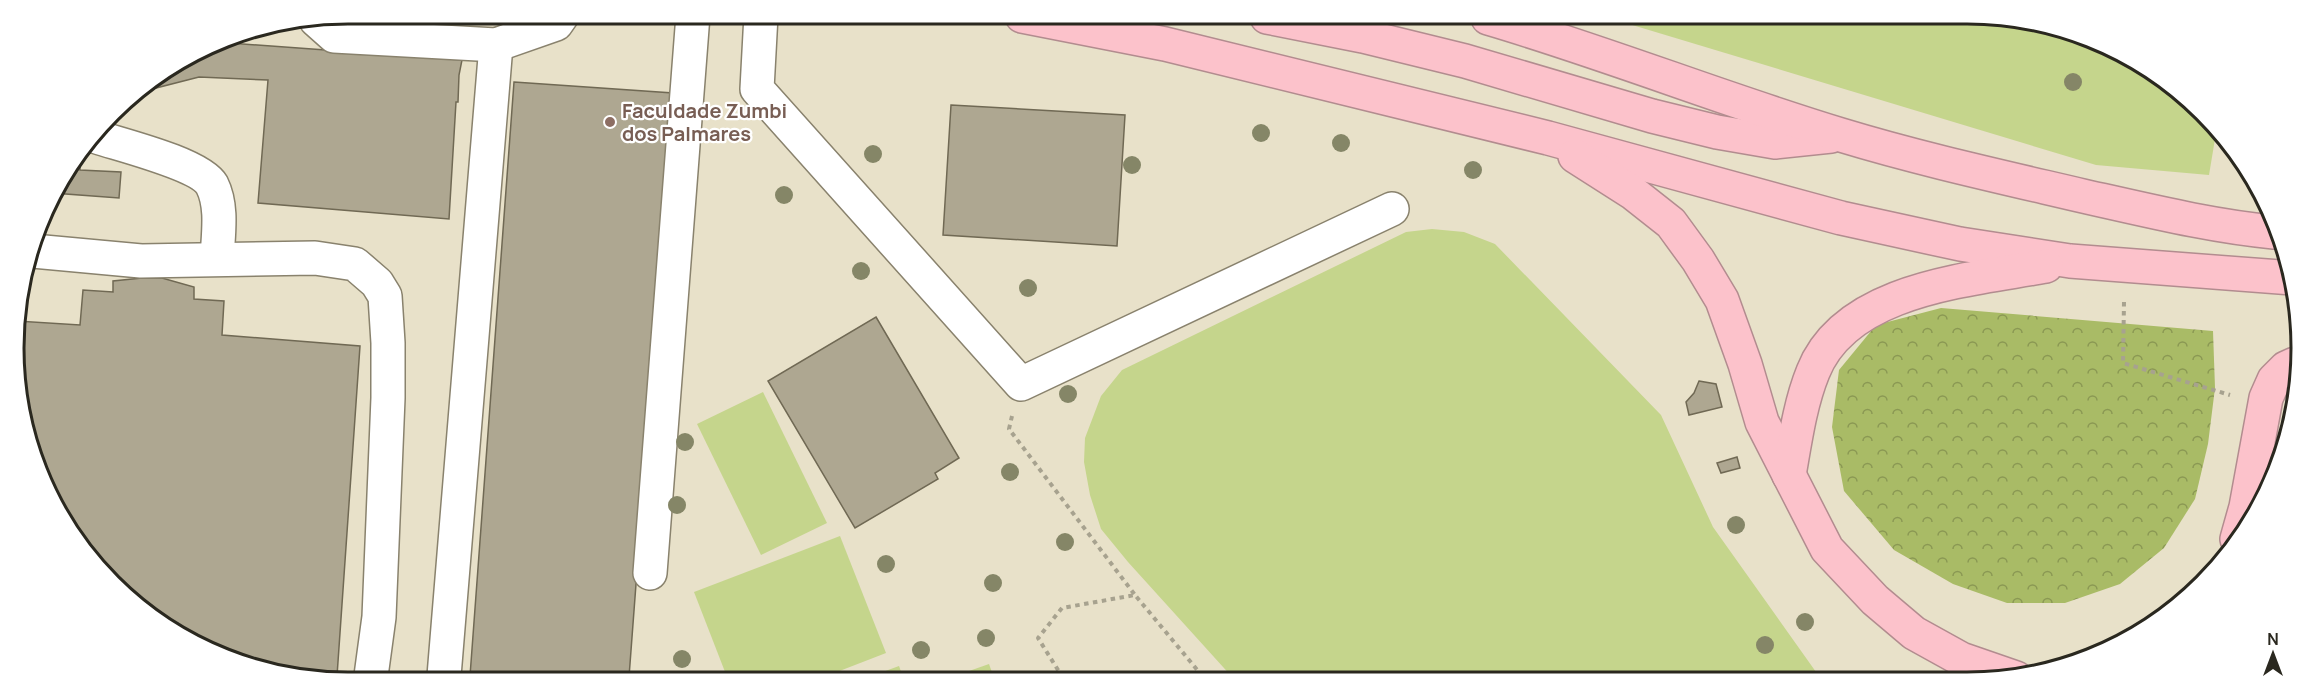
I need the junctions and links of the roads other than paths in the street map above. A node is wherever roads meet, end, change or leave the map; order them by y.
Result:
1 (556, 24) edge
2 (692, 24) edge
3 (761, 24) edge
4 (1063, 24) edge
5 (1302, 24) edge
6 (1508, 24) edge
7 (322, 25) edge
8 (496, 45) junction
9 (1841, 135) junction
10 (101, 138) edge
11 (1548, 138) junction
12 (1392, 209) dead end
13 (2269, 232) edge
14 (39, 252) edge
15 (217, 259) junction
16 (2070, 261) junction
17 (2283, 277) edge
18 (2290, 366) edge
19 (1789, 475) junction
20 (2243, 517) edge
21 (650, 573) dead end
22 (1997, 670) edge
23 (372, 672) edge
24 (444, 672) edge

1 - 8 lane
2 - 21 lane
3 - 12 lane
4 - 11 highway
5 - 9 highway
6 - 9 highway
7 - 8 lane
8 - 24 lane
9 - 13 highway
10 - 15 lane
11 - 16 highway
11 - 19 highway
14 - 15 lane
15 - 23 lane
16 - 17 highway
16 - 19 highway
18 - 20 highway
19 - 22 highway

